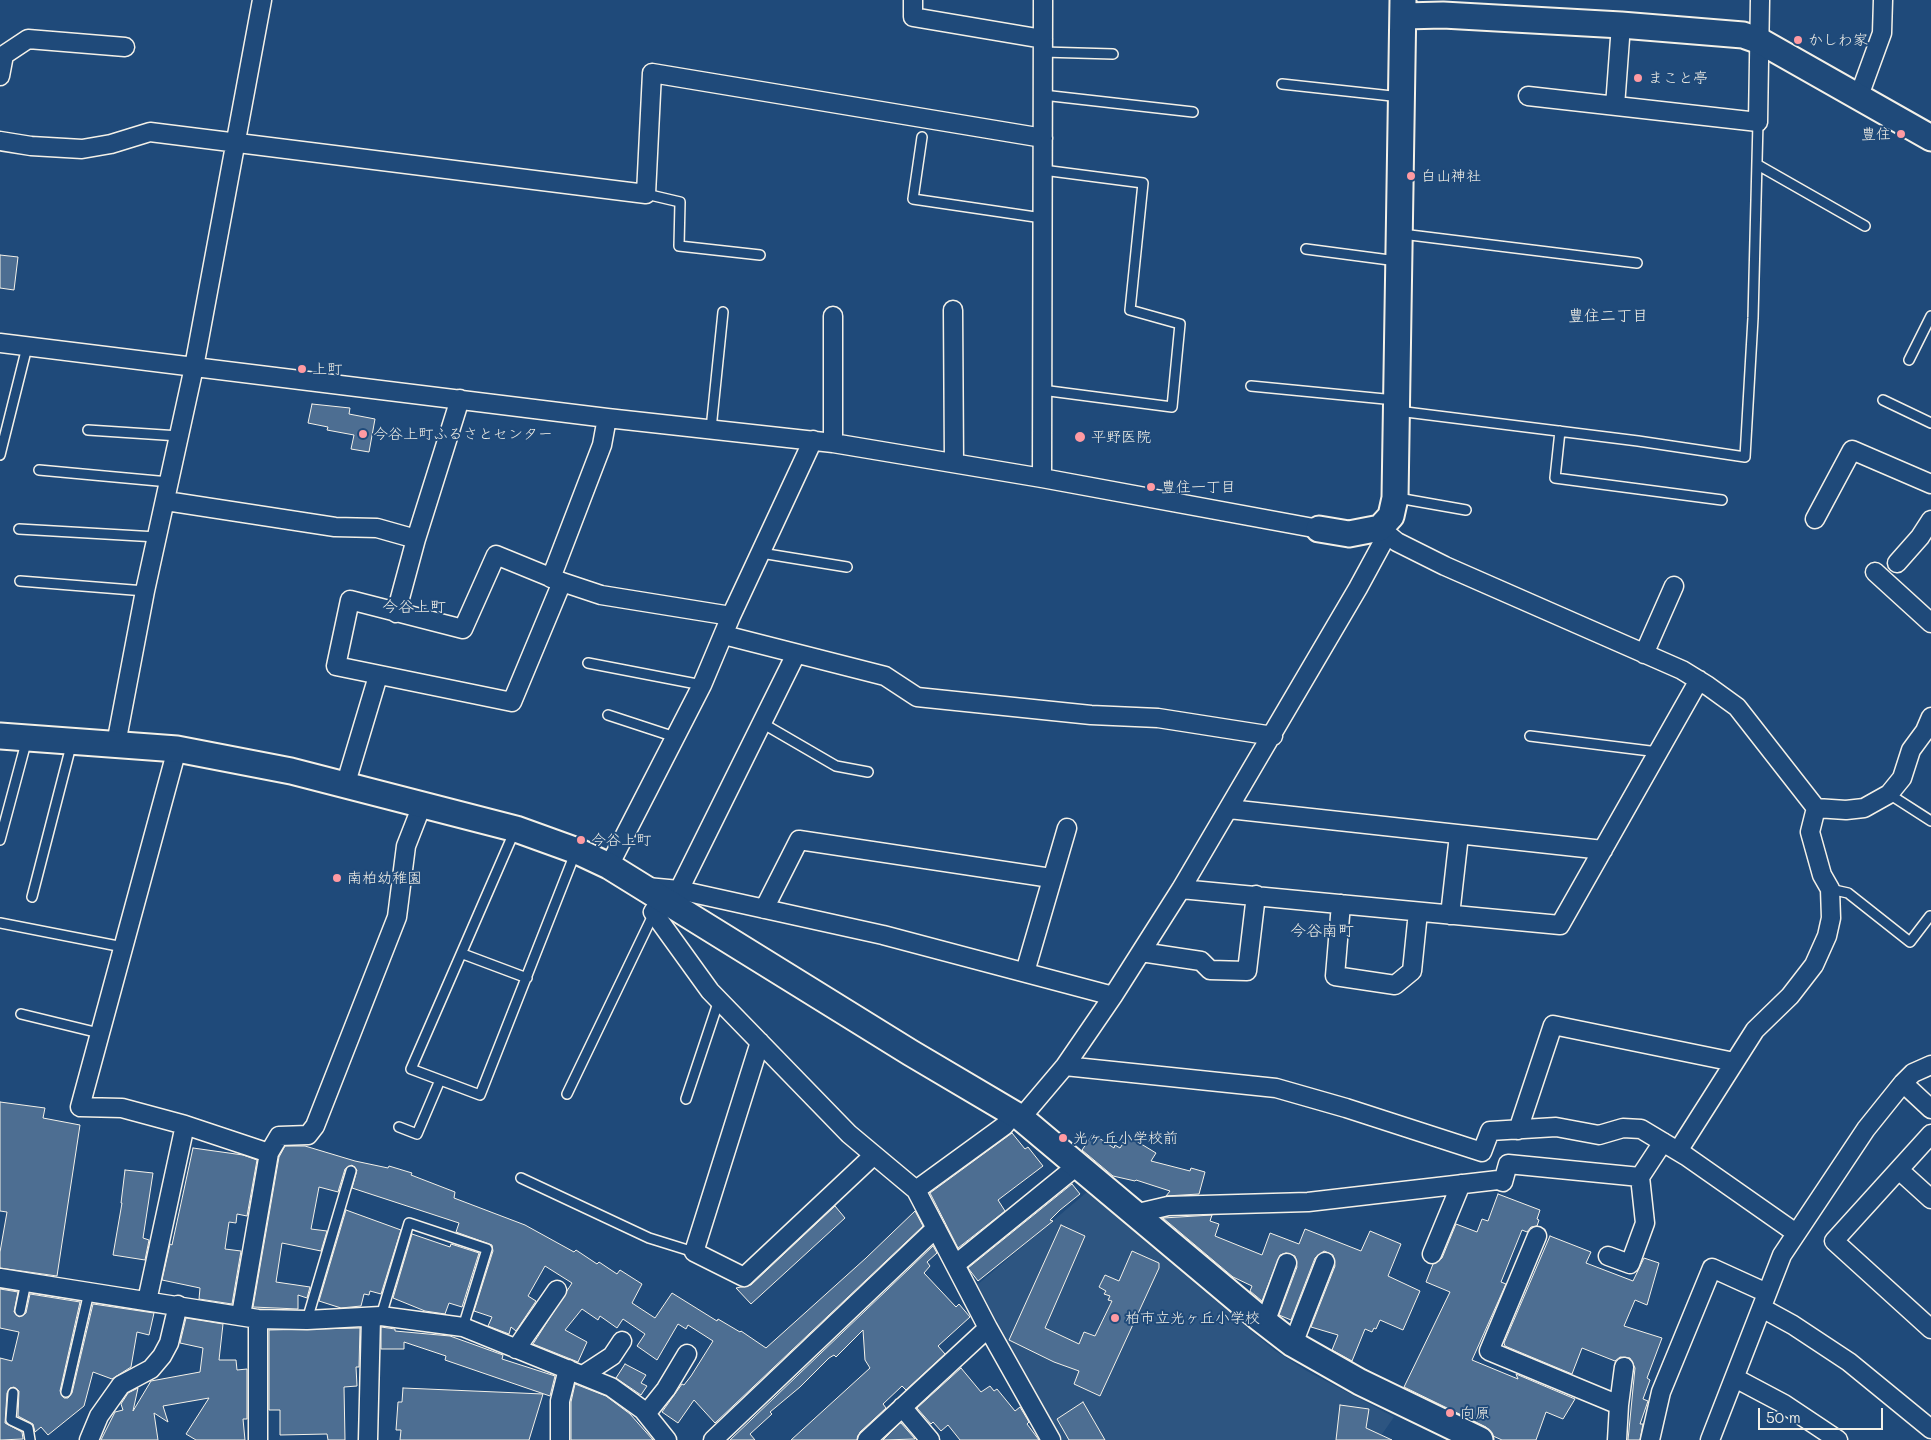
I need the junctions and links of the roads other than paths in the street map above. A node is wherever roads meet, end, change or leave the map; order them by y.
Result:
1 (262, 0) edge
2 (913, 0) edge
3 (1043, 0) edge
4 (1760, 0) edge
5 (1883, 0) edge
6 (1404, 8) edge
7 (1622, 25) junction
8 (1760, 41) junction
9 (1043, 46) junction
10 (125, 47) dead end
11 (1113, 54) dead end
12 (0, 76) edge
13 (1282, 84) dead end
14 (1043, 95) junction
15 (1528, 96) dead end
16 (1859, 96) junction
17 (1402, 97) junction
18 (1615, 106) junction
19 (1193, 112) dead end
20 (1758, 122) junction
21 (1930, 134) edge
22 (922, 137) dead end
23 (1043, 138) junction
24 (0, 142) edge
25 (237, 144) junction
26 (1758, 165) junction
27 (1043, 170) junction
28 (646, 194) junction
29 (1042, 218) junction
30 (1866, 226) dead end
31 (1400, 234) junction
32 (1306, 249) dead end
33 (760, 255) dead end
34 (1399, 261) junction
35 (1637, 263) dead end
36 (953, 310) dead end
37 (722, 312) dead end
38 (833, 316) dead end
39 (1931, 316) edge
40 (0, 343) edge
41 (27, 347) junction
42 (1909, 360) dead end
43 (194, 367) junction
44 (1251, 386) dead end
45 (1042, 390) junction
46 (460, 400) junction
47 (1883, 400) dead end
48 (1398, 406) junction
49 (607, 418) junction
50 (1931, 423) edge
51 (711, 429) junction
52 (88, 430) dead end
53 (1560, 431) junction
54 (180, 436) junction
55 (813, 440) junction
56 (833, 443) junction
57 (0, 455) edge
58 (954, 463) junction
59 (39, 470) dead end
60 (1042, 478) junction
61 (169, 482) junction
62 (1931, 484) edge
63 (1395, 498) junction
64 (1722, 500) dead end
65 (166, 501) junction
66 (1466, 510) dead end
67 (1815, 519) dead end
68 (1931, 520) edge
69 (1380, 528) junction
70 (19, 529) dead end
71 (1319, 529) joint
72 (157, 537) junction
73 (416, 539) junction
74 (761, 553) junction
75 (1897, 563) dead end
76 (847, 566) dead end
77 (1875, 572) dead end
78 (556, 580) junction
79 (20, 581) dead end
80 (1674, 586) dead end
81 (145, 591) junction
82 (396, 613) junction
83 (731, 616) junction
84 (1931, 623) edge
85 (724, 635) junction
86 (796, 654) junction
87 (1644, 654) junction
88 (588, 663) dead end
89 (378, 676) junction
90 (1699, 680) junction
91 (702, 685) junction
92 (608, 715) dead end
93 (1931, 717) edge
94 (762, 723) junction
95 (0, 736) edge
96 (1273, 736) junction
97 (1530, 736) dead end
98 (675, 737) junction
99 (27, 738) junction
100 (72, 741) junction
101 (116, 744) junction
102 (177, 749) junction
103 (1658, 752) junction
104 (868, 772) dead end
105 (345, 786) junction
106 (1889, 794) junction
107 (422, 805) junction
108 (1816, 808) junction
109 (1229, 810) junction
110 (1931, 821) edge
111 (1067, 828) dead end
112 (516, 830) junction
113 (1459, 835) junction
114 (0, 840) edge
115 (1603, 850) junction
116 (577, 851) junction
117 (609, 866) junction
118 (1051, 878) junction
119 (1181, 889) junction
120 (1830, 889) junction
121 (1256, 895) junction
122 (32, 897) dead end
123 (659, 897) junction
124 (1341, 904) junction
125 (764, 909) junction
126 (1418, 912) junction
127 (1450, 914) junction
128 (1930, 916) edge
129 (0, 923) edge
130 (123, 947) junction
131 (1141, 952) junction
132 (463, 954) junction
133 (1025, 972) junction
134 (527, 978) junction
135 (1113, 996) junction
136 (719, 1000) junction
137 (21, 1014) dead end
138 (99, 1033) junction
139 (760, 1042) junction
140 (1734, 1062) junction
141 (1931, 1065) edge
142 (1065, 1066) junction
143 (440, 1080) junction
144 (1902, 1083) junction
145 (567, 1094) dead end
146 (686, 1099) dead end
147 (1931, 1109) edge
148 (1017, 1116) junction
149 (185, 1125) junction
150 (399, 1127) dead end
151 (1518, 1130) junction
152 (1931, 1134) edge
153 (1670, 1146) junction
154 (269, 1153) junction
155 (874, 1156) junction
156 (1078, 1165) junction
157 (1898, 1170) junction
158 (351, 1171) dead end
159 (1640, 1177) junction
160 (521, 1178) dead end
161 (1461, 1184) junction
162 (916, 1190) junction
163 (1931, 1199) edge
164 (1134, 1214) junction
165 (936, 1228) junction
166 (1796, 1233) junction
167 (1537, 1236) dead end
168 (694, 1252) junction
169 (1432, 1254) dead end
170 (1608, 1256) dead end
171 (1325, 1262) dead end
172 (1287, 1263) dead end
173 (956, 1264) junction
174 (0, 1278) edge
175 (26, 1282) junction
176 (557, 1290) dead end
177 (89, 1292) junction
178 (147, 1300) junction
179 (1764, 1301) junction
180 (178, 1305) junction
181 (20, 1310) dead end
182 (376, 1316) junction
183 (249, 1317) junction
184 (307, 1320) junction
185 (1265, 1323) junction
186 (463, 1327) junction
187 (988, 1328) junction
188 (1931, 1328) edge
189 (622, 1341) dead end
190 (1294, 1344) junction
191 (516, 1349) junction
192 (687, 1354) dead end
193 (1624, 1367) dead end
194 (576, 1372) junction
195 (1735, 1378) junction
196 (66, 1392) dead end
197 (13, 1393) dead end
198 (1619, 1405) junction
199 (902, 1407) junction
200 (646, 1414) junction
201 (1931, 1429) edge
202 (1445, 1432) edge
203 (1048, 1439) edge
204 (30, 1440) edge
205 (89, 1440) edge
206 (258, 1440) edge
207 (368, 1440) edge
208 (560, 1440) edge
209 (667, 1440) edge
210 (713, 1440) edge
211 (867, 1440) edge
212 (930, 1440) edge
213 (1480, 1440) edge
214 (1617, 1440) edge
215 (1650, 1440) edge
216 (1710, 1440) edge
217 (1838, 1440) edge

1 - 25 street
2 - 9 street
3 - 9 street
4 - 8 street
5 - 16 street
6 - 7 street
6 - 17 street
7 - 8 street
7 - 18 street
8 - 16 street
8 - 20 street
9 - 11 lane
9 - 14 street
10 - 12 street
13 - 17 lane
14 - 19 lane
14 - 23 street
15 - 18 street
16 - 21 street
17 - 31 street
18 - 20 street
20 - 26 lane
22 - 29 lane
23 - 27 street
23 - 28 street
24 - 25 street
25 - 28 street
25 - 43 street
26 - 30 lane
26 - 53 lane
27 - 29 street
27 - 45 lane
28 - 33 lane
29 - 45 street
31 - 34 street
31 - 35 lane
32 - 34 lane
34 - 48 street
36 - 58 street
37 - 51 lane
38 - 56 street
39 - 42 lane
40 - 41 street
41 - 43 street
41 - 57 lane
43 - 46 street
43 - 54 street
44 - 48 lane
45 - 60 street
46 - 49 street
46 - 73 street
47 - 50 lane
48 - 53 lane
48 - 63 street
49 - 51 street
49 - 78 street
51 - 55 street
52 - 54 lane
53 - 64 lane
54 - 61 street
55 - 56 street
55 - 74 street
56 - 58 street
58 - 60 street
59 - 61 lane
60 - 71 street
61 - 65 street
62 - 67 street
63 - 66 lane
63 - 69 street
65 - 72 street
65 - 73 street
68 - 75 street
69 - 71 street
69 - 87 street
69 - 96 street
70 - 72 lane
72 - 81 street
73 - 82 street
74 - 76 lane
74 - 83 street
77 - 84 street
78 - 82 street
78 - 83 street
78 - 89 street
79 - 81 lane
80 - 87 street
81 - 101 street
82 - 89 street
83 - 85 street
85 - 86 street
85 - 91 street
86 - 94 street
86 - 96 street
87 - 90 street
88 - 91 lane
89 - 105 street
90 - 103 street
90 - 108 street
91 - 98 street
92 - 98 lane
93 - 106 street
94 - 104 lane
94 - 123 street
95 - 99 street
96 - 109 street
97 - 103 lane
98 - 117 street
99 - 100 street
99 - 114 lane
100 - 101 street
100 - 122 lane
101 - 102 street
102 - 105 street
102 - 130 street
103 - 115 street
105 - 107 street
106 - 108 street
106 - 110 lane
107 - 112 street
107 - 154 street
108 - 120 street
109 - 113 street
109 - 119 street
111 - 118 street
112 - 116 street
112 - 132 lane
113 - 115 street
113 - 127 street
115 - 127 street
116 - 117 street
116 - 134 lane
117 - 123 street
118 - 125 street
118 - 133 street
119 - 121 street
119 - 131 street
120 - 128 lane
120 - 140 street
121 - 124 street
121 - 131 street
123 - 125 street
123 - 136 street
123 - 145 lane
123 - 148 street
124 - 126 street
124 - 126 street
125 - 133 street
126 - 127 street
129 - 130 lane
130 - 138 street
131 - 135 street
132 - 134 lane
132 - 143 lane
133 - 135 street
134 - 143 lane
135 - 142 street
136 - 139 street
136 - 146 lane
137 - 138 lane
138 - 149 street
139 - 155 street
139 - 168 street
140 - 151 street
140 - 153 street
141 - 144 street
142 - 148 street
142 - 151 street
143 - 150 lane
144 - 147 street
144 - 166 street
148 - 156 street
148 - 162 street
149 - 154 street
149 - 178 street
151 - 153 street
152 - 157 street
153 - 159 street
153 - 166 street
154 - 183 street
155 - 162 street
155 - 168 street
156 - 164 street
156 - 173 street
157 - 163 street
157 - 188 street
158 - 184 lane
159 - 161 street
159 - 170 street
160 - 168 lane
161 - 164 street
161 - 169 street
162 - 165 street
164 - 185 street
165 - 173 street
165 - 210 street
166 - 179 street
167 - 198 street
171 - 190 street
172 - 185 street
173 - 187 street
174 - 175 street
175 - 177 street
175 - 181 lane
176 - 191 street
177 - 178 street
177 - 196 lane
178 - 180 street
179 - 195 street
179 - 201 street
179 - 215 street
180 - 183 street
180 - 205 street
182 - 184 street
182 - 186 street
182 - 186 lane
182 - 207 street
183 - 184 street
183 - 206 street
185 - 190 street
186 - 191 street
187 - 199 street
187 - 203 street
189 - 194 street
190 - 202 street
191 - 194 street
192 - 200 street
193 - 198 street
194 - 200 street
194 - 208 street
195 - 216 street
195 - 217 street
197 - 204 lane
198 - 214 street
199 - 211 street
199 - 212 street
200 - 209 street
202 - 213 street

